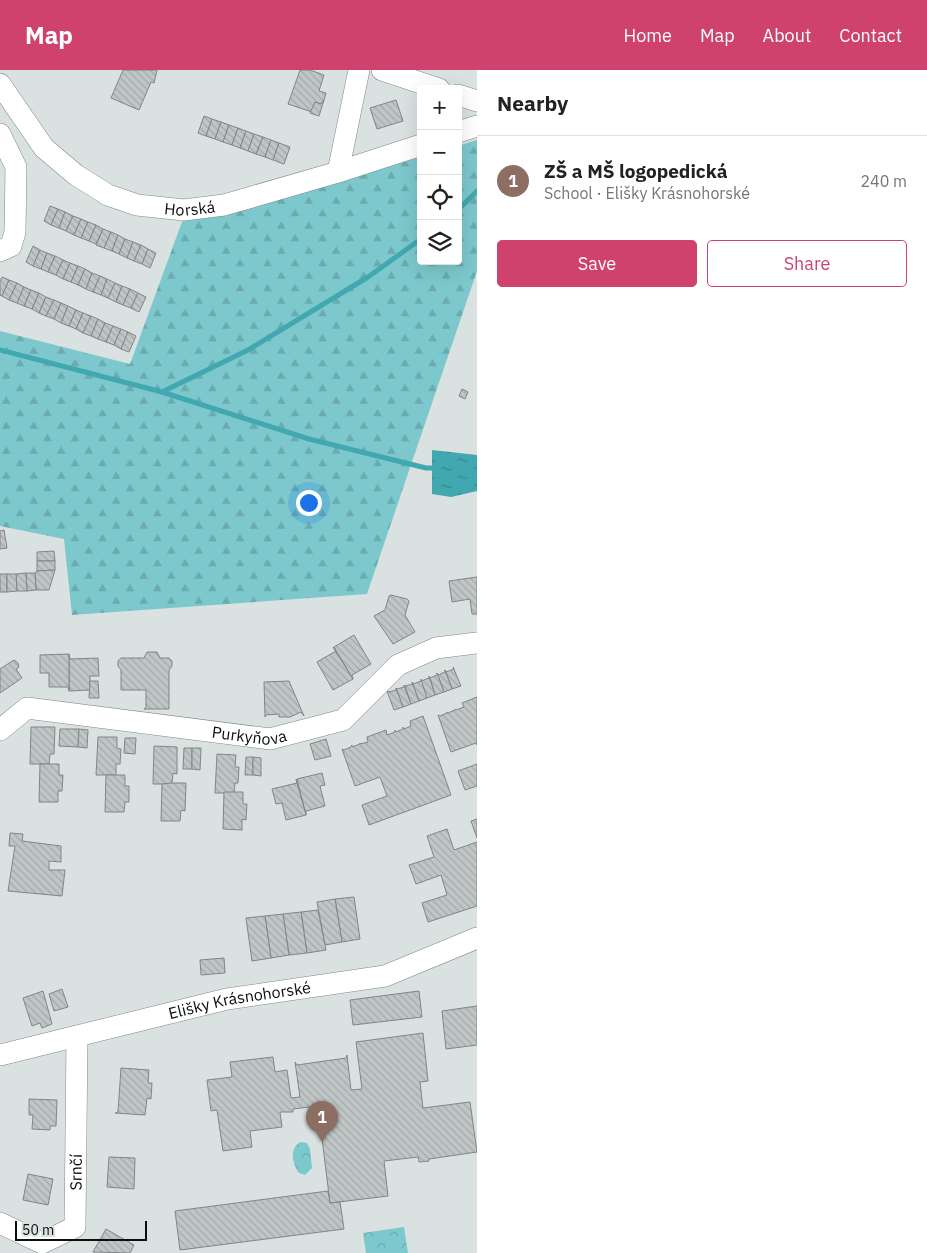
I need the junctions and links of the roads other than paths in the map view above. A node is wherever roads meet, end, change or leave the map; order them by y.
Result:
1 (359, 70) edge
2 (382, 70) edge
3 (0, 84) edge
4 (428, 85) edge
5 (462, 96) edge
6 (477, 101) edge
7 (477, 126) edge
8 (462, 131) edge
9 (0, 134) edge
10 (417, 146) edge
11 (338, 172) junction
12 (0, 251) edge
13 (477, 643) edge
14 (0, 730) edge
15 (477, 938) edge
16 (77, 1036) junction
17 (0, 1055) edge
18 (0, 1223) edge

1 - 11 street
2 - 4 street
3 - 11 street, Horská
5 - 6 street
7 - 8 street
9 - 12 street
10 - 11 street, Horská
13 - 14 street, Purkyňova
15 - 16 street, Elišky Krásnohorské
16 - 17 street, Elišky Krásnohorské
16 - 18 street, Srnčí

